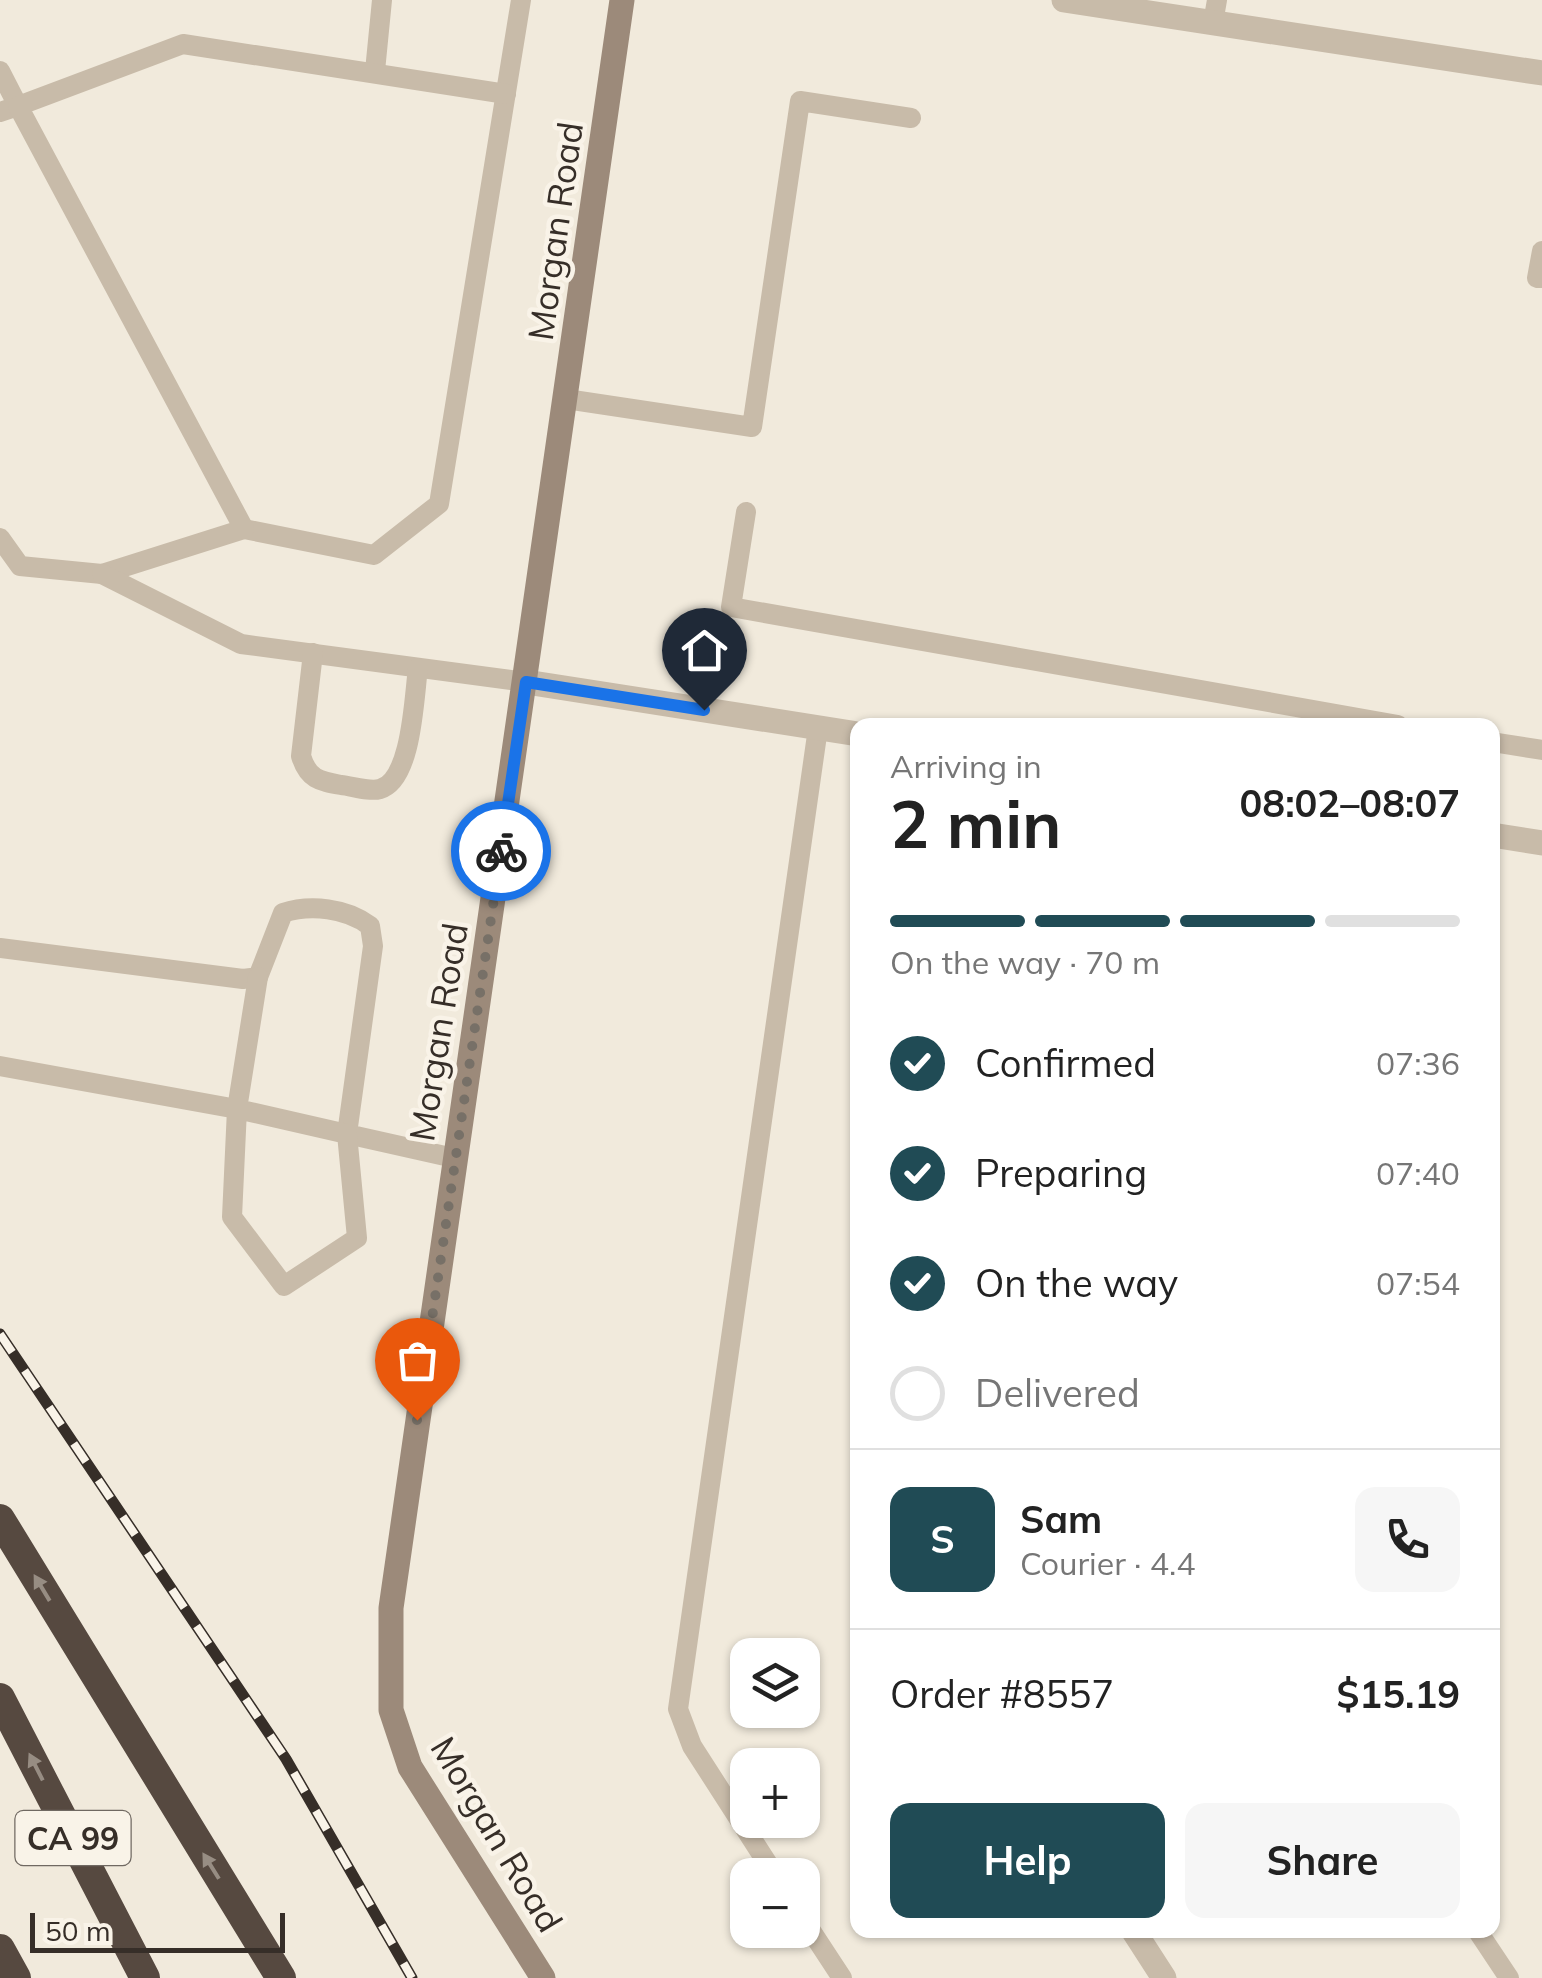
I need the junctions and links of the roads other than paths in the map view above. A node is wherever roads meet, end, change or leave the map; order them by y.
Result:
1 (382, 0) edge
2 (521, 0) edge
3 (622, 0) edge
4 (1064, 0) edge
5 (1215, 11) edge
6 (375, 71) junction
7 (0, 72) edge
8 (1542, 73) edge
9 (506, 94) junction
10 (9, 109) edge
11 (911, 118) dead end
12 (1542, 251) edge
13 (1542, 278) edge
14 (566, 399) junction
15 (746, 512) dead end
16 (244, 529) junction
17 (0, 538) edge
18 (102, 574) junction
19 (313, 653) junction
20 (418, 668) junction
21 (526, 682) junction
22 (1358, 718) edge
23 (818, 728) junction
24 (850, 733) edge
25 (1500, 743) edge
26 (1542, 750) edge
27 (1500, 836) edge
28 (1542, 843) edge
29 (0, 948) edge
30 (258, 977) junction
31 (0, 1066) edge
32 (237, 1110) junction
33 (347, 1134) junction
34 (454, 1158) junction
35 (0, 1519) edge
36 (0, 1698) edge
37 (764, 1858) edge
38 (102, 1894) junction
39 (1138, 1938) edge
40 (1482, 1938) edge
41 (820, 1944) edge
42 (0, 1949) edge
43 (16, 1978) edge
44 (146, 1978) edge
45 (156, 1978) edge
46 (281, 1978) edge
47 (543, 1978) edge
48 (842, 1978) edge
49 (1164, 1978) edge
50 (1509, 1978) edge

1 - 6 lane
2 - 9 lane
3 - 14 street, Morgan Road
4 - 5 street
5 - 8 street
6 - 9 lane
6 - 10 lane
7 - 10 lane
9 - 16 lane
10 - 16 lane
11 - 14 lane
12 - 13 lane
14 - 21 street, Morgan Road
15 - 22 lane
16 - 18 lane
17 - 18 lane
18 - 19 lane
19 - 20 lane
19 - 20 lane
20 - 21 lane
21 - 23 street
21 - 34 street, Morgan Road
23 - 24 street
23 - 37 lane
25 - 26 lane
27 - 28 street
29 - 30 lane
30 - 32 lane
30 - 33 lane
31 - 32 lane
32 - 33 lane
32 - 33 lane
33 - 34 lane
34 - 47 street, Morgan Road
46 -> 35 highway
38 -> 36 highway, CA 99
38 - 44 highway, CA 99
38 - 45 highway
39 - 49 street
40 - 50 lane
41 - 48 lane
42 - 43 highway

